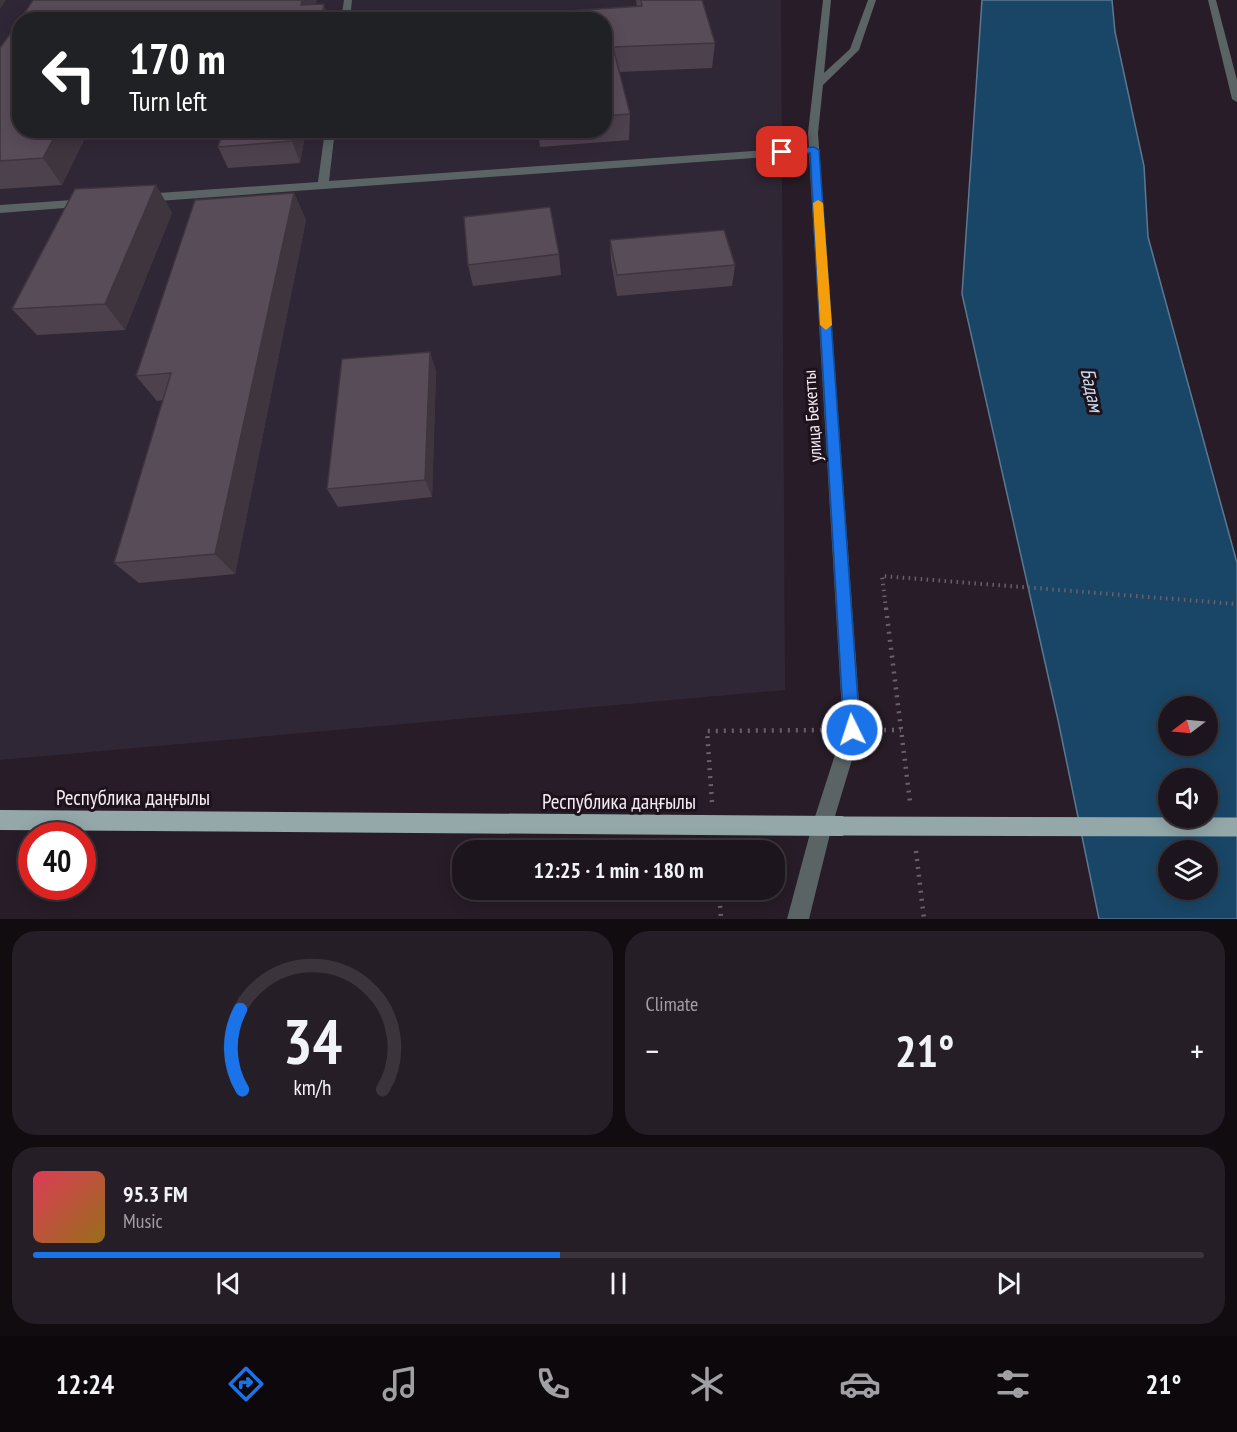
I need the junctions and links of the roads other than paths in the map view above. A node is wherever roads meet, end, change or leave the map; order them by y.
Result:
1 (828, 0) edge
2 (872, 0) edge
3 (1212, 0) edge
4 (819, 83) junction
5 (1237, 99) edge
6 (329, 138) edge
7 (814, 150) junction
8 (323, 185) junction
9 (136, 199) edge
10 (101, 202) edge
11 (0, 209) edge
12 (0, 820) edge
13 (832, 826) junction
14 (1237, 827) edge
15 (798, 919) edge

1 - 4 street, улица Бекетты
2 - 4 street
3 - 5 street
4 - 7 street, улица Бекетты
6 - 8 street
7 - 8 street
7 - 13 street, улица Бекетты
8 - 9 street
10 - 11 street
12 - 13 main road, Республика даңғылы
13 - 14 main road, Республика даңғылы, bridge
13 - 15 street, улица Бекетты

